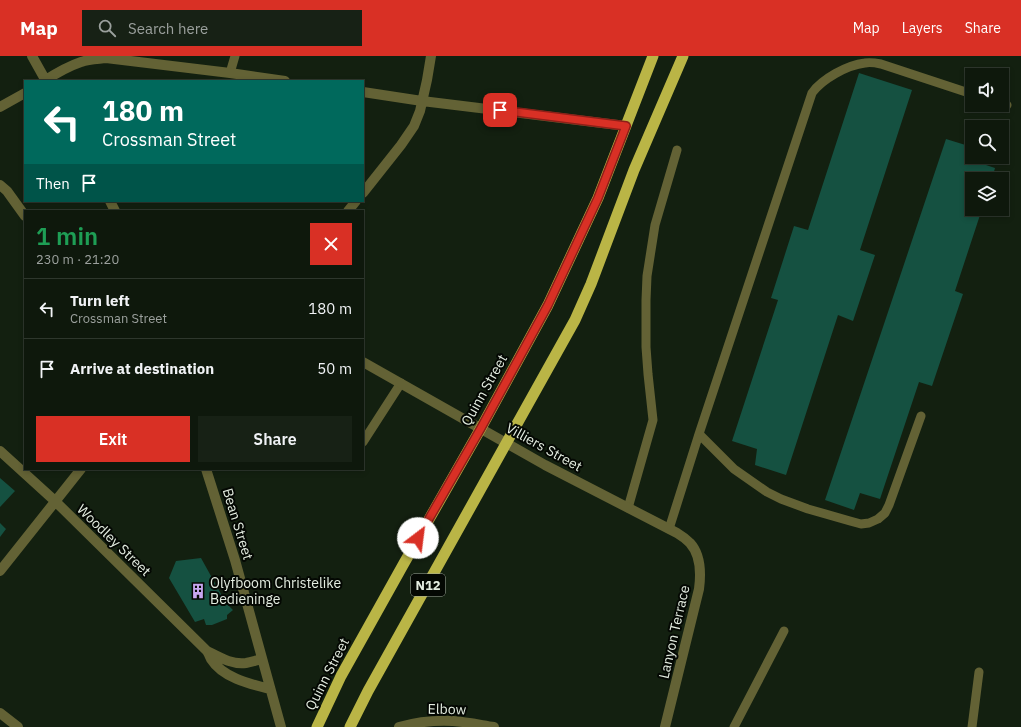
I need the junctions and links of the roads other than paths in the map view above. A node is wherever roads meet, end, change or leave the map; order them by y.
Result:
1 (32, 56) edge
2 (235, 56) edge
3 (430, 56) edge
4 (653, 56) edge
5 (684, 56) edge
6 (230, 73) junction
7 (44, 80) edge
8 (47, 80) edge
9 (277, 80) edge
10 (364, 92) edge
11 (965, 92) edge
12 (24, 94) edge
13 (422, 101) junction
14 (0, 107) edge
15 (626, 126) junction
16 (677, 150) dead end
17 (0, 185) edge
18 (364, 191) edge
19 (355, 202) edge
20 (349, 210) edge
21 (24, 215) edge
22 (364, 363) edge
23 (401, 383) junction
24 (921, 416) dead end
25 (481, 428) junction
26 (699, 434) junction
27 (364, 440) edge
28 (507, 443) junction
29 (0, 451) edge
30 (80, 470) edge
31 (206, 470) edge
32 (55, 501) junction
33 (628, 508) junction
34 (669, 529) junction
35 (691, 544) joint
36 (0, 571) edge
37 (784, 631) dead end
38 (207, 651) junction
39 (262, 659) junction
40 (979, 672) dead end
41 (270, 689) junction
42 (0, 713) edge
43 (18, 727) edge
44 (280, 727) edge
45 (317, 727) edge
46 (350, 727) edge
47 (399, 727) edge
48 (494, 727) edge
49 (665, 727) edge
50 (734, 727) edge
51 (972, 727) edge

1 - 7 street
2 - 6 lane
3 - 13 street
4 - 15 highway, Quinn Street / N12
5 - 28 highway, N12
6 - 8 street
6 - 9 street
10 - 13 street
11 - 26 lane
12 - 14 street
13 - 15 street
13 - 18 street
15 - 25 highway, Quinn Street / N12
16 - 33 lane
17 - 21 street
19 - 20 street
22 - 23 street, Villiers Street
23 - 25 street, Villiers Street
23 - 27 lane
24 - 26 lane
25 - 28 street, Villiers Street
25 - 45 highway, Quinn Street / N12
26 - 34 lane
28 - 33 street, Villiers Street
28 - 46 highway, N12
29 - 32 street, Woodley Street
30 - 32 street
31 - 39 street, Bean Street
32 - 36 street
32 - 38 street, Woodley Street
33 - 34 street, Villiers Street
34 - 35 street, Villiers Street
35 - 49 street, Lanyon Terrace
37 - 50 lane
38 - 39 street, Woodley Street
38 - 41 street, Woodley Street
39 - 41 street, Bean Street
40 - 51 lane
41 - 44 street, Bean Street
42 - 43 street
47 - 48 street, Elbow

